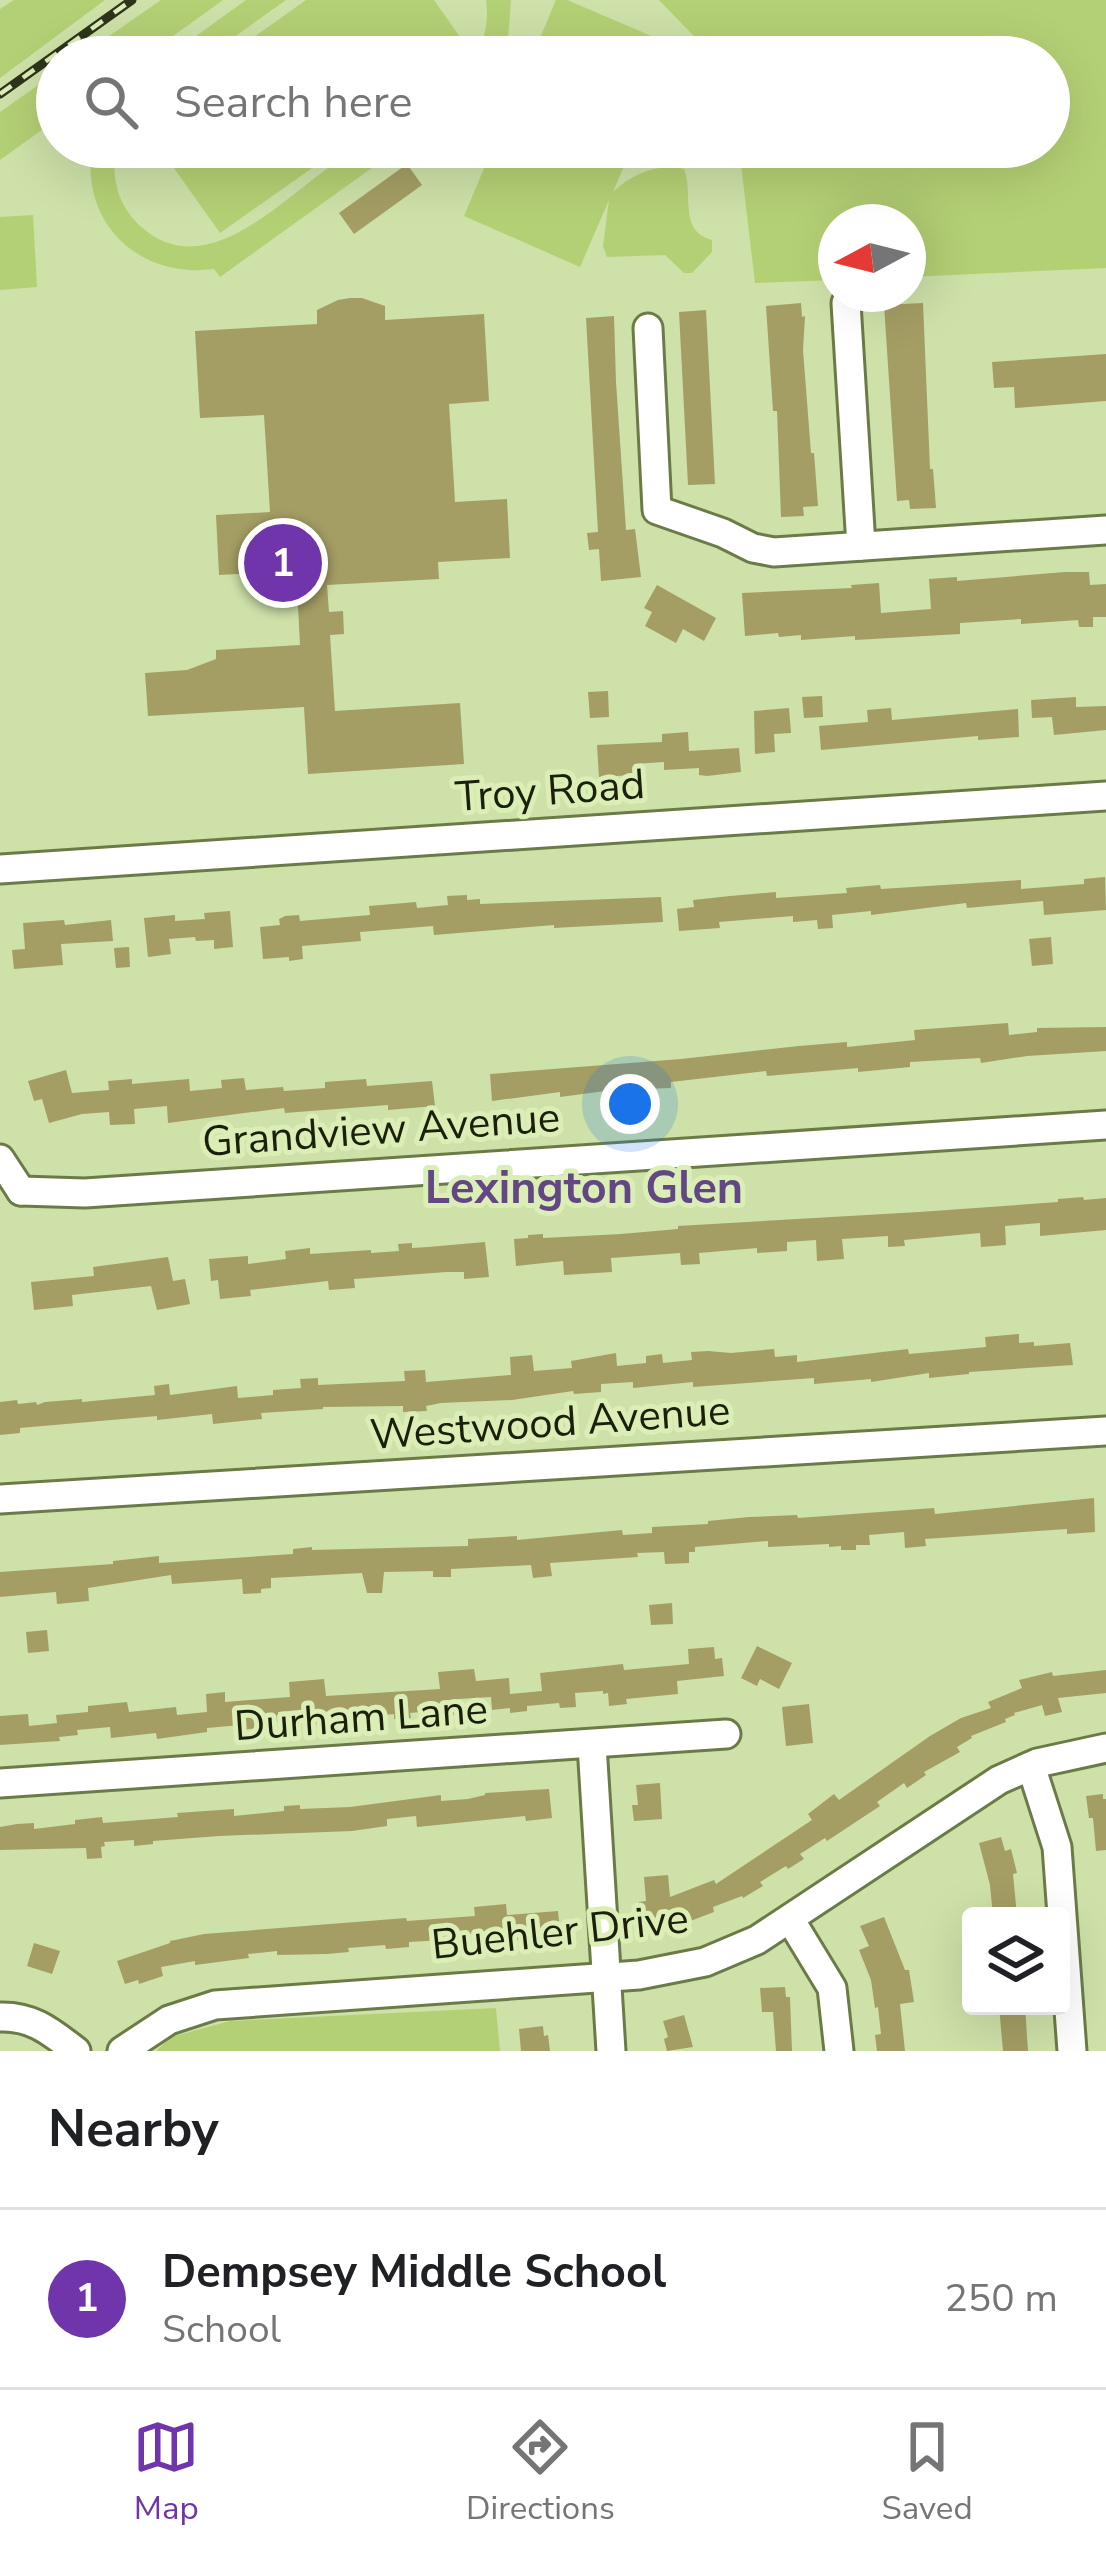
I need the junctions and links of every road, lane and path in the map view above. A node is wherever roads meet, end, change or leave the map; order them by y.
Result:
1 (847, 312) edge
2 (648, 328) dead end
3 (1106, 530) edge
4 (861, 546) junction
5 (1106, 796) edge
6 (0, 869) edge
7 (1106, 1125) edge
8 (0, 1159) edge
9 (10, 1200) edge
10 (1106, 1431) edge
11 (0, 1499) edge
12 (726, 1734) dead end
13 (592, 1745) junction
14 (1106, 1748) edge
15 (1030, 1766) junction
16 (0, 1783) edge
17 (790, 1918) junction
18 (606, 1977) junction
19 (0, 2017) edge
20 (76, 2051) edge
21 (122, 2051) edge
22 (611, 2051) edge
23 (839, 2051) edge
24 (1072, 2051) edge

1 - 4 street
2 - 4 street
3 - 4 street
5 - 6 street, Troy Road
7 - 9 street, Grandview Avenue
8 - 9 street
10 - 11 street, Westwood Avenue
12 - 13 street, Durham Lane
13 - 16 street, Durham Lane
13 - 18 street
14 - 15 street, Buehler Drive
15 - 17 street, Buehler Drive
15 - 24 street
17 - 18 street, Buehler Drive
17 - 23 street
18 - 21 street, Buehler Drive
18 - 22 street
19 - 20 street

